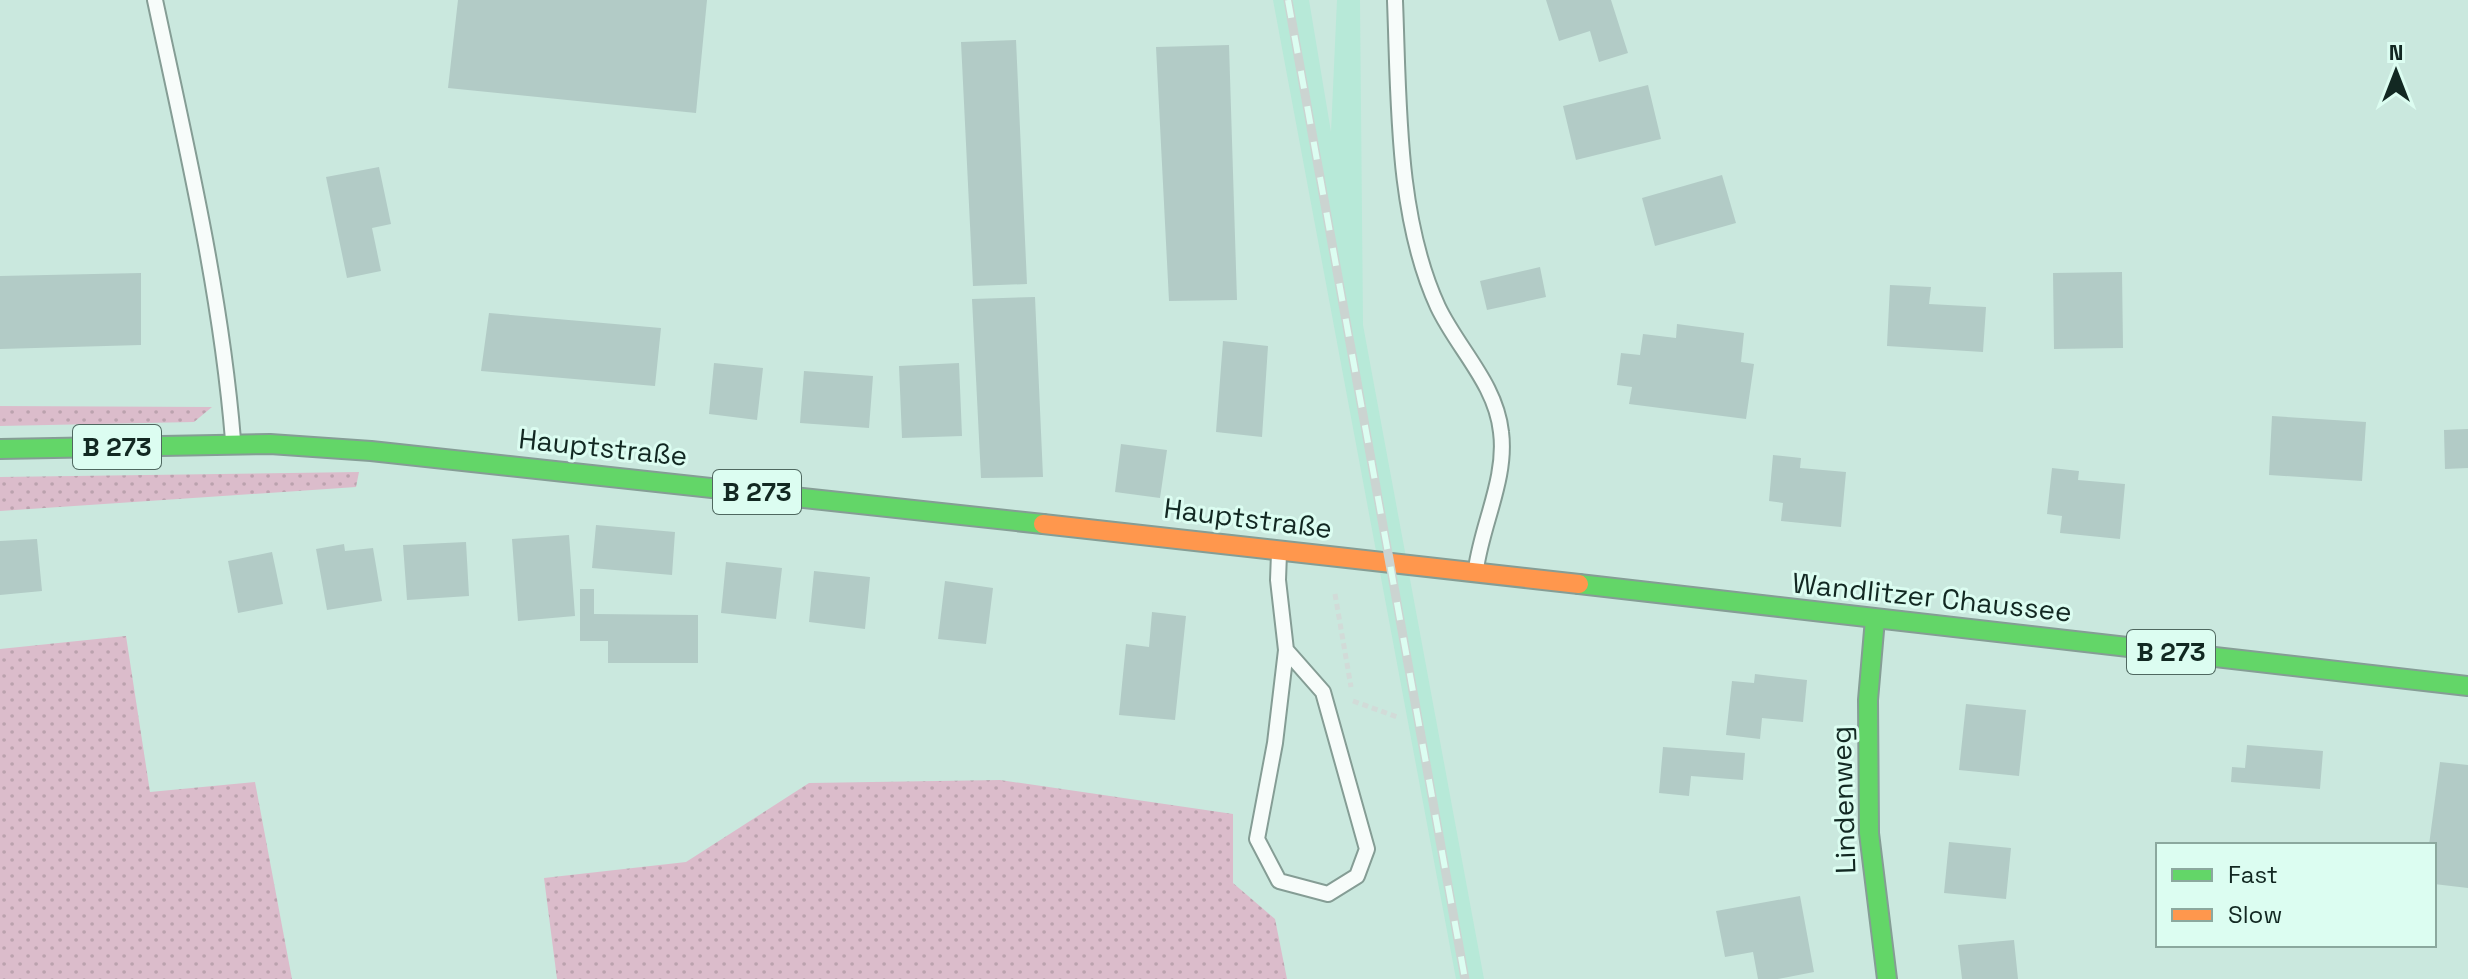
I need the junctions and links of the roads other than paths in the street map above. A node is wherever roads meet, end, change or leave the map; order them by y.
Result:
1 (155, 0) edge
2 (1395, 1) edge
3 (233, 444) junction
4 (0, 449) edge
5 (1279, 549) junction
6 (1390, 563) joint
7 (1475, 573) junction
8 (1875, 619) junction
9 (1286, 650) junction
10 (2468, 686) edge
11 (1887, 979) edge

1 - 3 lane
2 - 7 lane
3 - 4 main road, Hauptstraße / B 273
3 - 5 main road, Hauptstraße / B 273
5 - 6 main road, Hauptstraße / B 273
5 - 9 lane
6 - 7 main road, Wandlitzer Chaussee / B 273
7 - 8 main road, Wandlitzer Chaussee / B 273
8 - 10 main road, Wandlitzer Chaussee / B 273
8 - 11 main road, Lindenweg
9 - 9 lane

